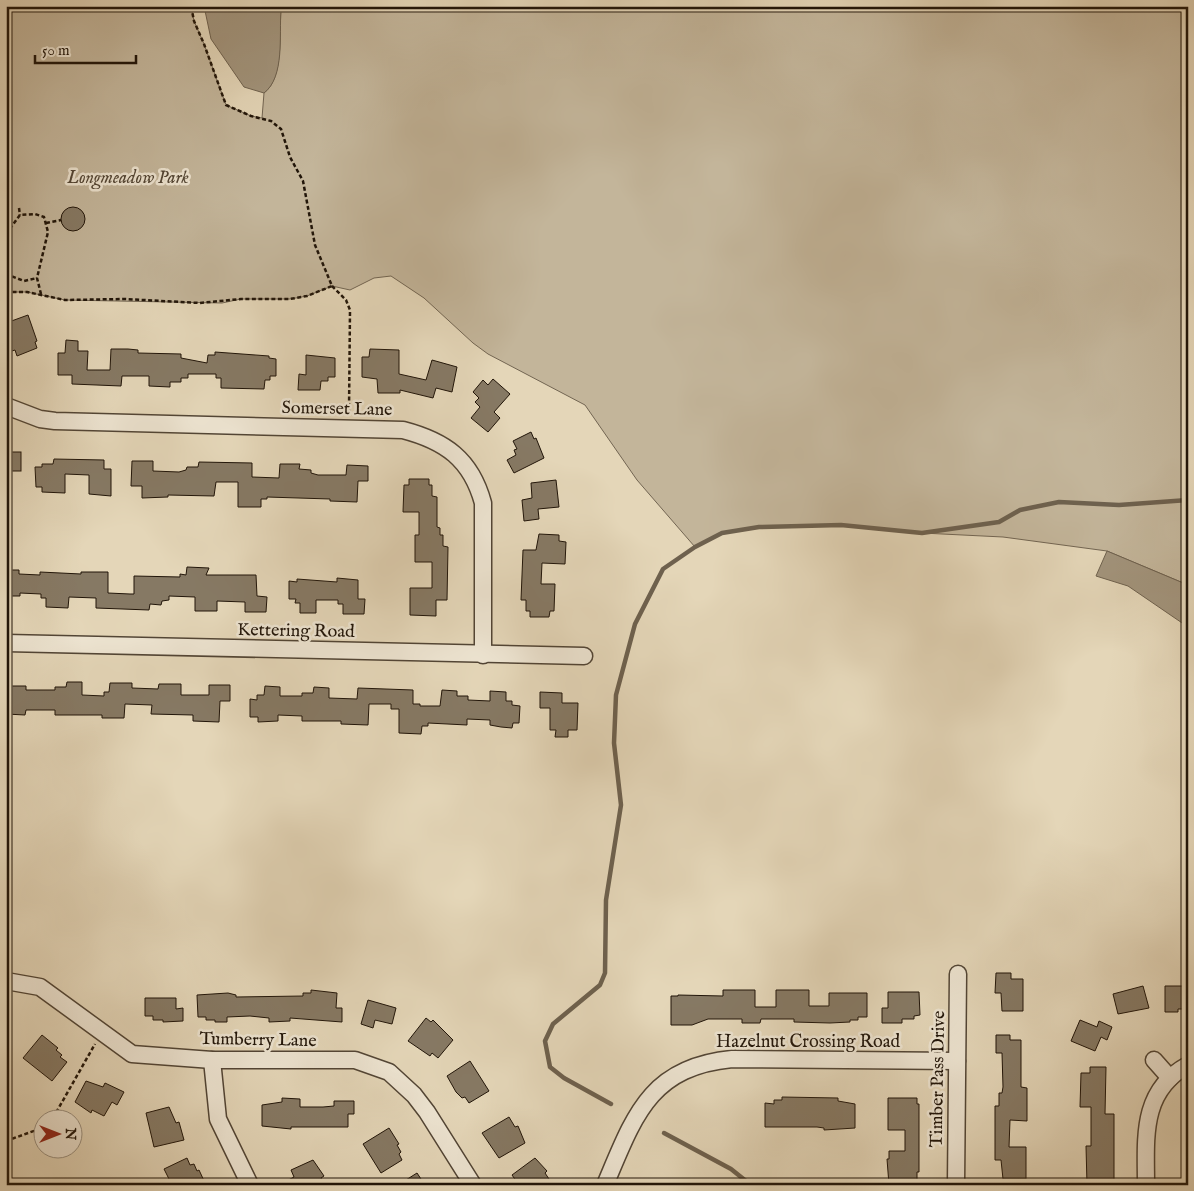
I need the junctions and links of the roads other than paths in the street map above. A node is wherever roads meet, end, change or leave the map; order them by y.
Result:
1 (6, 406) edge
2 (6, 643) edge
3 (483, 655) junction
4 (584, 656) dead end
5 (958, 974) dead end
6 (6, 981) edge
7 (212, 1060) junction
8 (1154, 1060) dead end
9 (957, 1061) junction
10 (1188, 1065) edge
11 (1170, 1078) junction
12 (250, 1185) edge
13 (473, 1185) edge
14 (605, 1185) edge
15 (956, 1185) edge
16 (1146, 1185) edge

1 - 3 street, Somerset Lane
2 - 3 street, Kettering Road
3 - 4 street, Kettering Road
5 - 9 street, Timber Pass Drive
6 - 7 street, Tumberry Lane
7 - 12 street
7 - 13 street, Tumberry Lane
8 - 11 street
9 - 14 street, Hazelnut Crossing Road
9 - 15 street, Timber Pass Drive
10 - 11 street
11 - 16 street

